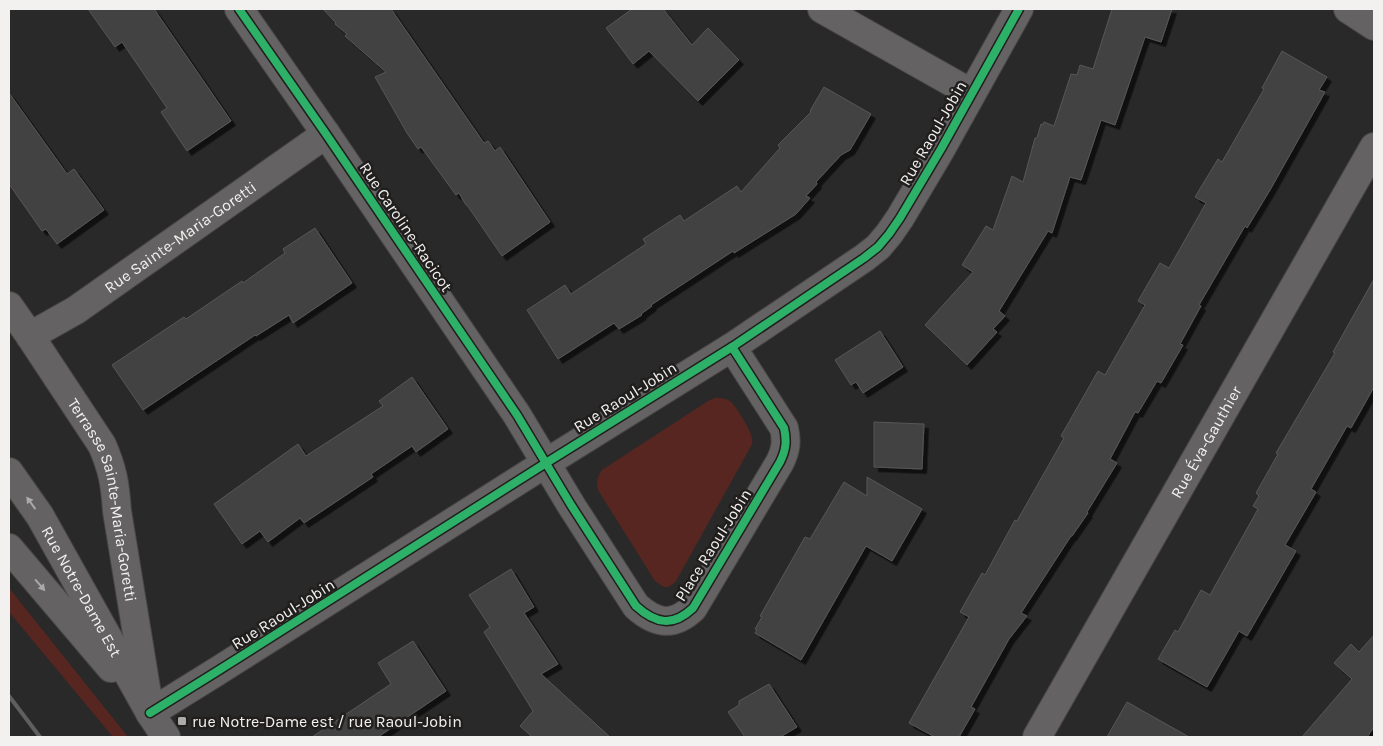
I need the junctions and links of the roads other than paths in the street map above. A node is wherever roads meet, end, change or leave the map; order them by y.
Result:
1 (239, 9) edge
2 (822, 9) edge
3 (1019, 9) edge
4 (1348, 9) edge
5 (1374, 26) edge
6 (971, 93) junction
7 (326, 134) junction
8 (1374, 147) edge
9 (9, 306) edge
10 (30, 336) junction
11 (732, 347) junction
12 (546, 463) junction
13 (9, 472) edge
14 (9, 548) edge
15 (150, 713) junction
16 (166, 737) edge
17 (1037, 737) edge

1 - 7 street, Rue Caroline-Racicot
2 - 6 street
3 - 6 street, Rue Raoul-Jobin
4 - 5 street
6 - 11 street, Rue Raoul-Jobin
7 - 10 street, Rue Sainte-Maria-Goretti
7 - 12 street, Rue Caroline-Racicot
8 - 17 street, Rue Éva-Gauthier
9 - 10 street, Terrasse Sainte-Maria-Goretti
10 - 15 street, Terrasse Sainte-Maria-Goretti
11 - 12 street, Rue Raoul-Jobin
11 - 12 street, Place Raoul-Jobin
12 - 15 street, Rue Raoul-Jobin
15 -> 13 street, Rue Notre-Dame Est
14 -> 15 street, Rue Notre-Dame Est
15 - 16 street, Rue Notre-Dame Est

